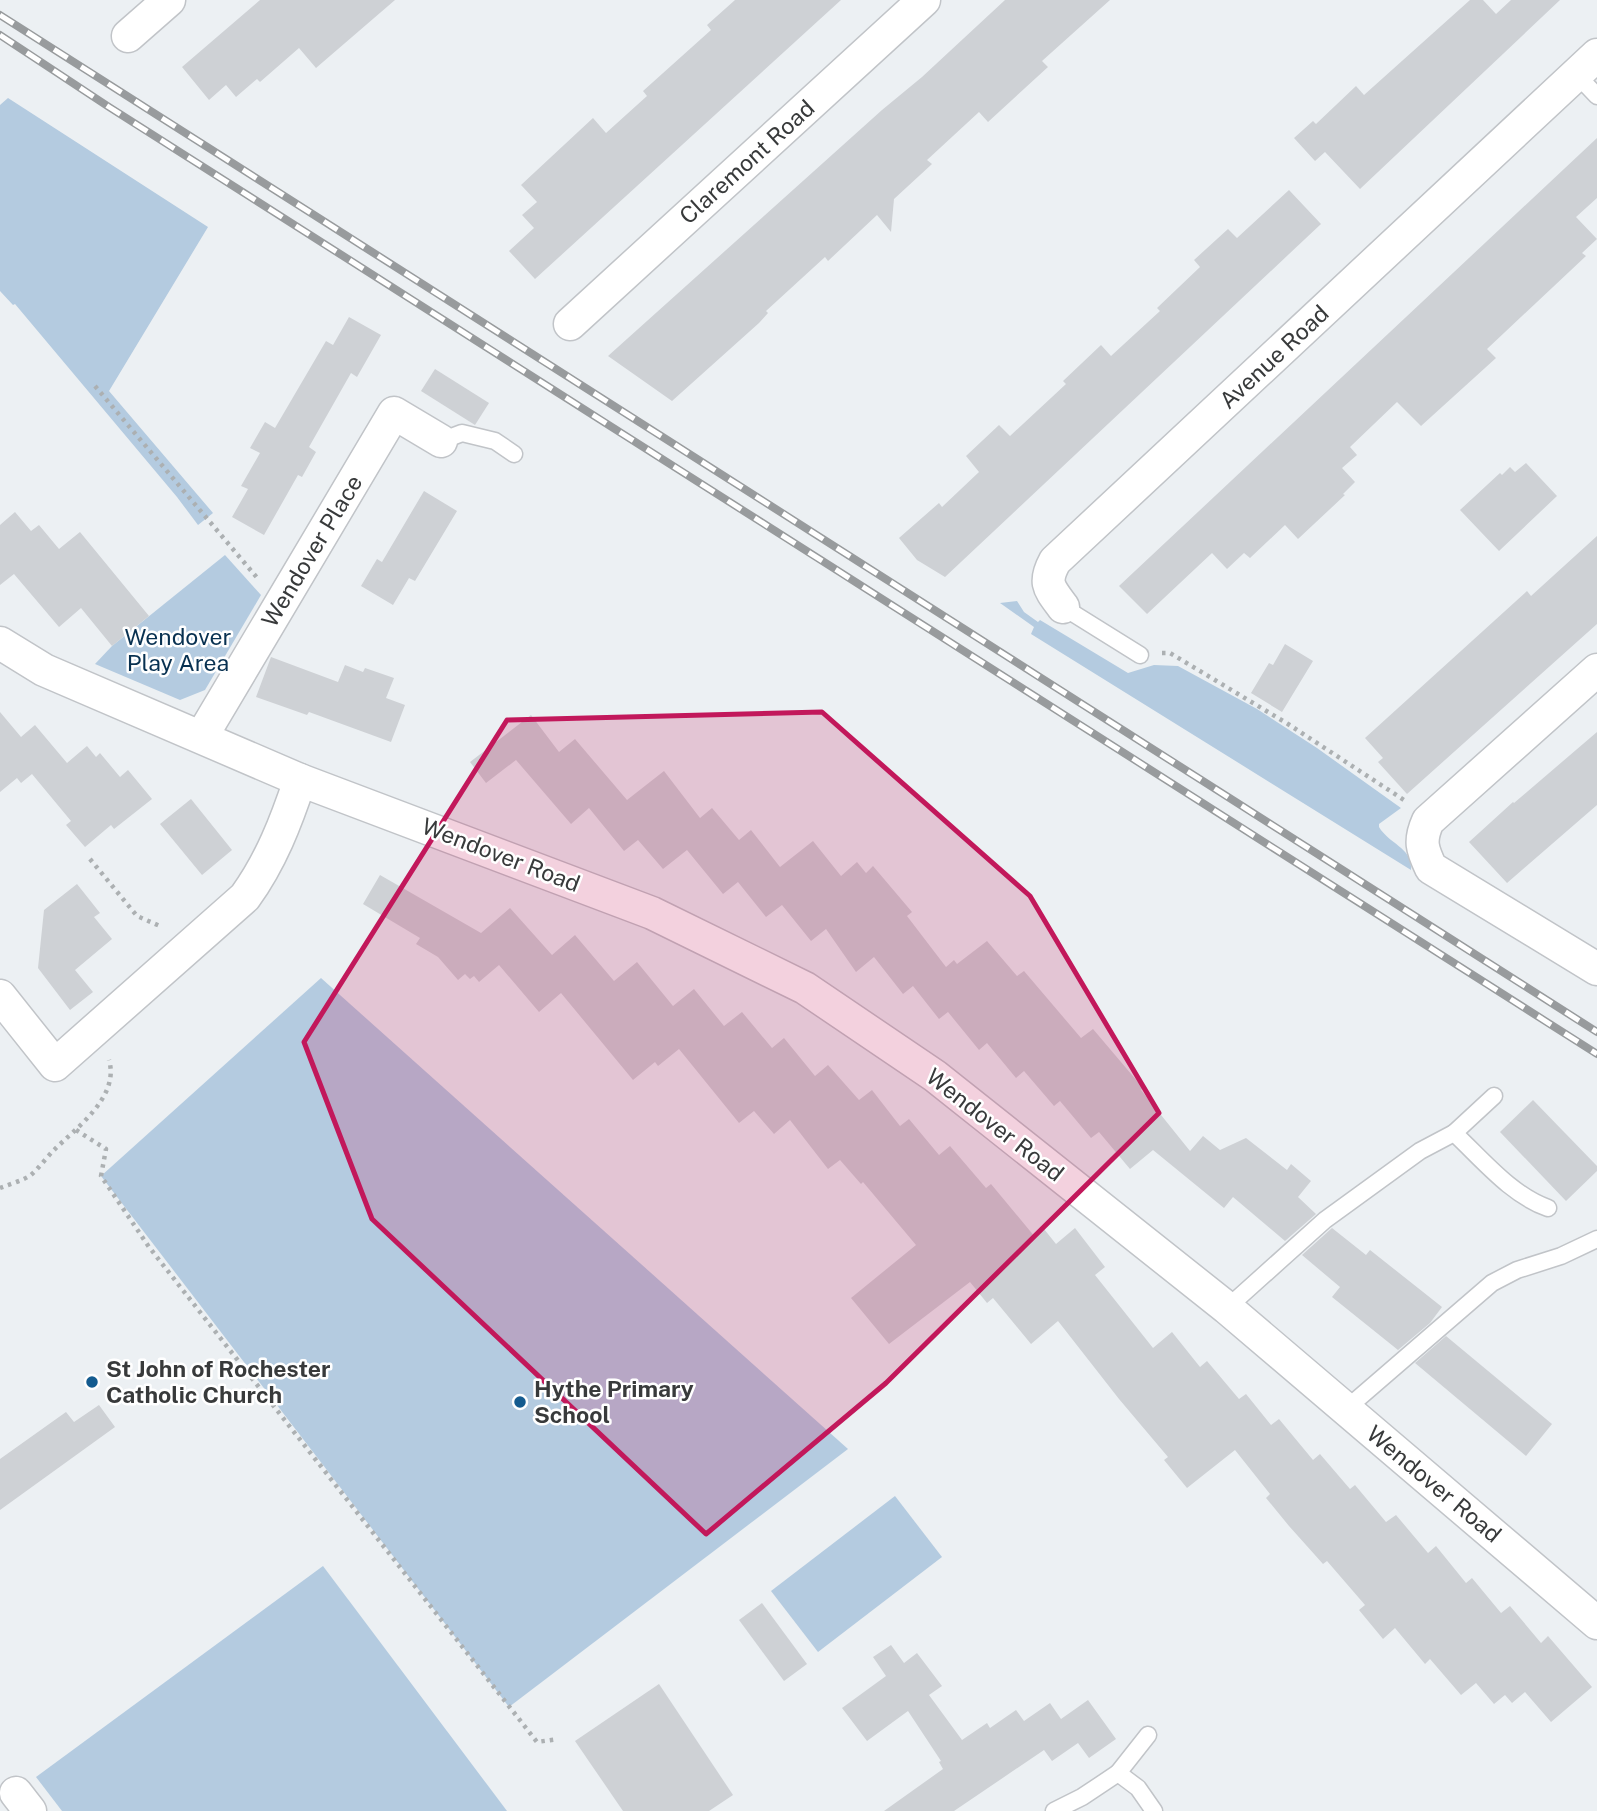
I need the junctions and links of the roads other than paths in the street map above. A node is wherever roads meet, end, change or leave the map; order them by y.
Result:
1 (169, 0) edge
2 (924, 0) edge
3 (128, 36) dead end
4 (1590, 75) edge
5 (570, 324) dead end
6 (441, 441) joint
7 (514, 454) dead end
8 (1063, 607) joint
9 (0, 643) edge
10 (1140, 655) road end
11 (1597, 670) edge
12 (202, 736) junction
13 (300, 780) junction
14 (1597, 969) edge
15 (0, 996) edge
16 (1494, 1096) dead end
17 (1454, 1133) junction
18 (1548, 1208) dead end
19 (1597, 1239) edge
20 (1227, 1308) junction
21 (1346, 1409) junction
22 (1597, 1623) edge
23 (1149, 1735) dead end
24 (1118, 1773) junction
25 (1054, 1811) edge
26 (1154, 1811) edge

1 - 3 street
2 - 5 street, Claremont Road
4 - 8 street, Avenue Road
6 - 7 lane
6 - 12 street, Wendover Place
8 - 10 lane, Avenue Road
9 - 12 street, Wendover Road
11 - 14 street
12 - 13 street, Wendover Road
13 - 15 street
13 - 20 street, Wendover Road
16 - 17 lane
17 - 18 lane
17 - 20 lane
19 - 21 lane
20 - 21 street, Wendover Road
21 - 22 street, Wendover Road
23 - 24 lane
24 - 25 lane
24 - 26 lane

